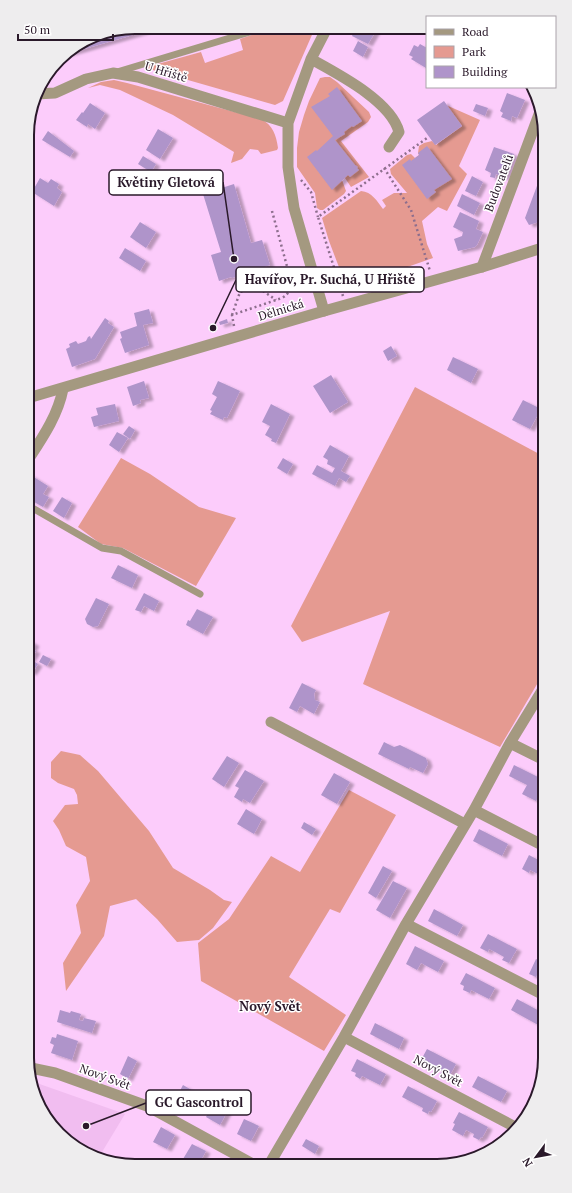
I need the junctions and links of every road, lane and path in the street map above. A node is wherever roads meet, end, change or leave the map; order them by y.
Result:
1 (243, 34) edge
2 (324, 34) edge
3 (311, 59) junction
4 (113, 73) junction
5 (43, 93) edge
6 (537, 120) edge
7 (288, 123) junction
8 (427, 138) dead end
9 (389, 147) dead end
10 (288, 162) junction
11 (384, 168) junction
12 (272, 211) dead end
13 (318, 217) junction
14 (538, 249) edge
15 (482, 267) junction
16 (433, 280) junction
17 (276, 301) junction
18 (346, 305) junction
19 (324, 311) junction
20 (232, 316) junction
21 (236, 337) junction
22 (64, 389) junction
23 (34, 396) edge
24 (34, 451) edge
25 (34, 509) edge
26 (200, 594) dead end
27 (538, 697) edge
28 (271, 722) dead end
29 (510, 743) junction
30 (538, 757) edge
31 (474, 810) junction
32 (465, 824) junction
33 (538, 843) edge
34 (406, 924) junction
35 (538, 992) edge
36 (344, 1037) junction
37 (35, 1069) edge
38 (513, 1125) edge
39 (245, 1159) edge
40 (272, 1159) edge

1 - 4 lane
2 - 3 street
3 - 7 street
3 - 9 street
4 - 5 street, U Hřiště
4 - 7 street, U Hřiště
6 - 15 street, Budovatelů
7 - 10 street
8 - 11 path
10 - 13 path
10 - 19 street
11 - 13 path
11 - 16 path
12 - 17 path
13 - 18 path
14 - 15 street, Dělnická
15 - 16 street, Dělnická
16 - 18 street, Dělnická
17 - 20 path
17 - 20 path
18 - 19 street, Dělnická
19 - 21 street, Dělnická
20 - 21 path
21 - 22 street, Dělnická
22 - 23 street, Dělnická
22 - 24 street
25 - 26 lane
27 - 29 street
28 - 32 street
29 - 30 street
29 - 31 street
31 - 32 street
31 - 33 street
32 - 34 street
34 - 35 street
34 - 36 street
36 - 38 street, Nový Svět
36 - 40 street
37 - 39 street, Nový Svět

